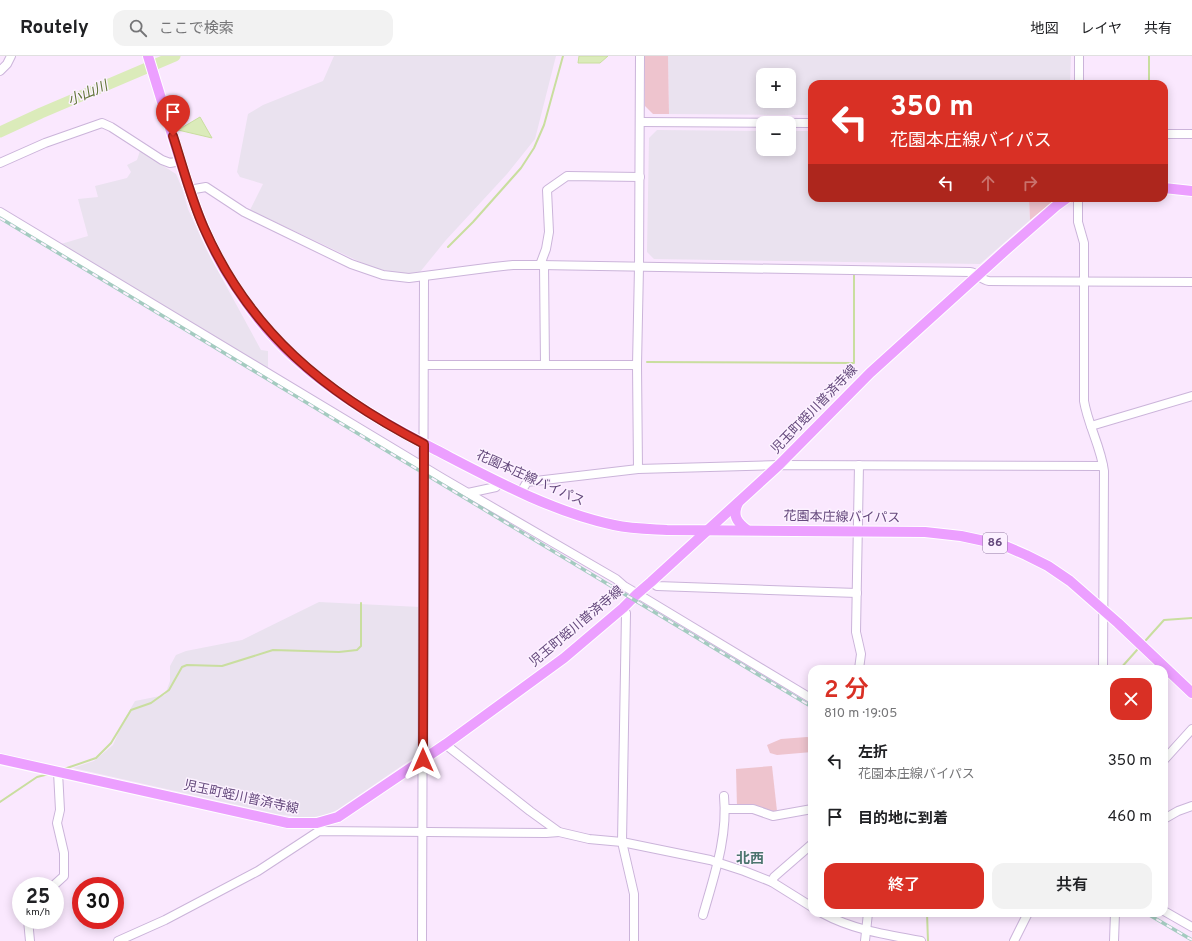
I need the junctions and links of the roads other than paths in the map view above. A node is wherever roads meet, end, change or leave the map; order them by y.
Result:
1 (11, 56) edge
2 (148, 56) edge
3 (640, 56) edge
4 (1079, 56) edge
5 (0, 71) edge
6 (1079, 80) edge
7 (640, 122) junction
8 (808, 123) edge
9 (1168, 134) edge
10 (1192, 134) edge
11 (181, 161) junction
12 (0, 164) edge
13 (640, 177) junction
14 (1168, 188) edge
15 (189, 190) junction
16 (1192, 191) edge
17 (1062, 202) edge
18 (1078, 202) edge
19 (0, 212) edge
20 (542, 265) junction
21 (639, 267) junction
22 (978, 275) junction
23 (424, 277) junction
24 (1083, 282) junction
25 (1192, 282) edge
26 (424, 365) junction
27 (545, 365) junction
28 (637, 365) junction
29 (1192, 396) edge
30 (1091, 426) junction
31 (424, 444) junction
32 (779, 465) junction
33 (859, 465) junction
34 (1103, 466) junction
35 (424, 467) junction
36 (638, 469) junction
37 (499, 482) junction
38 (521, 492) junction
39 (468, 493) junction
40 (738, 502) junction
41 (709, 529) junction
42 (674, 530) junction
43 (747, 530) junction
44 (858, 531) junction
45 (686, 549) junction
46 (651, 582) junction
47 (857, 593) junction
48 (637, 594) junction
49 (623, 608) junction
50 (1103, 610) junction
51 (860, 665) edge
52 (1103, 665) edge
53 (1162, 665) edge
54 (1168, 671) edge
55 (1192, 693) edge
56 (808, 697) edge
57 (1192, 729) edge
58 (446, 744) junction
59 (1168, 756) edge
60 (0, 759) edge
61 (423, 760) junction
62 (58, 772) junction
63 (724, 796) dead end
64 (1192, 806) edge
65 (725, 809) junction
66 (808, 810) edge
67 (1168, 817) edge
68 (318, 827) junction
69 (422, 832) junction
70 (559, 832) junction
71 (622, 842) junction
72 (808, 847) edge
73 (718, 862) junction
74 (63, 877) edge
75 (772, 882) junction
76 (808, 904) edge
77 (1168, 913) edge
78 (702, 915) dead end
79 (831, 917) edge
80 (868, 917) edge
81 (1026, 917) edge
82 (1115, 917) edge
83 (1192, 927) edge
84 (29, 929) edge
85 (866, 930) junction
86 (121, 940) edge
87 (30, 941) edge
88 (422, 941) edge
89 (634, 941) edge
90 (865, 941) edge
91 (921, 941) edge
92 (1014, 941) edge
93 (1114, 941) edge

1 - 5 street
2 - 11 main road, 花園本庄線バイパス / 86
3 - 7 street
4 - 6 street
7 - 8 street
7 - 13 street
9 - 10 street
11 - 12 street
11 - 15 main road, 花園本庄線バイパス / 86
13 - 20 street
13 - 21 street
14 - 16 main road
15 - 23 street
15 - 31 main road, 花園本庄線バイパス / 86
17 - 22 main road, 児玉町蛭川普済寺線
18 - 24 street
19 - 35 street
20 - 21 street
20 - 23 street
20 - 27 street
21 - 22 street
21 - 28 street
22 - 24 street
22 - 32 main road, 児玉町蛭川普済寺線
23 - 26 street
24 - 25 street
24 - 30 street
26 - 27 street
26 - 31 street
27 - 28 street
28 - 36 street
29 - 30 street
30 - 34 street
31 - 35 street
31 - 37 main road, 花園本庄線バイパス / 86
32 - 33 street
32 - 36 street
32 - 40 main road, 児玉町蛭川普済寺線
33 - 34 street
33 - 44 street
34 - 50 street
35 - 39 street
35 - 61 street
36 - 38 street
37 - 38 main road, 花園本庄線バイパス / 86
37 - 39 street
38 - 42 main road, 花園本庄線バイパス / 86
39 - 48 street
40 - 41 main road, 児玉町蛭川普済寺線
40 - 43 main road
41 - 42 main road, 花園本庄線バイパス / 86
41 - 43 main road, 花園本庄線バイパス / 86
41 - 45 main road, 児玉町蛭川普済寺線
42 - 45 main road
43 - 44 main road, 花園本庄線バイパス / 86
44 - 47 street
44 - 50 main road, 花園本庄線バイパス / 86
45 - 46 main road, 児玉町蛭川普済寺線
46 - 47 street
46 - 48 main road, 児玉町蛭川普済寺線
47 - 51 street
48 - 49 main road, 児玉町蛭川普済寺線
48 - 56 street
49 - 58 main road, 児玉町蛭川普済寺線
49 - 71 street
50 - 52 street
50 - 53 main road, 花園本庄線バイパス / 86
54 - 55 main road, 花園本庄線バイパス / 86
57 - 59 street
58 - 61 main road, 児玉町蛭川普済寺線
58 - 70 street
60 - 62 main road, 児玉町蛭川普済寺線
61 - 68 main road, 児玉町蛭川普済寺線
61 - 69 street
62 - 68 main road, 児玉町蛭川普済寺線
62 - 74 street
63 - 65 street
64 - 67 street
65 - 66 street
65 - 73 street
68 - 69 street
68 - 86 street
69 - 70 street
69 - 88 street
70 - 71 street
71 - 73 street
71 - 89 street
72 - 75 street
73 - 75 street
73 - 78 street
75 - 76 street
77 - 83 street
79 - 85 street
80 - 85 street
81 - 92 street
82 - 93 street
84 - 87 street
85 - 90 street
85 - 91 street

